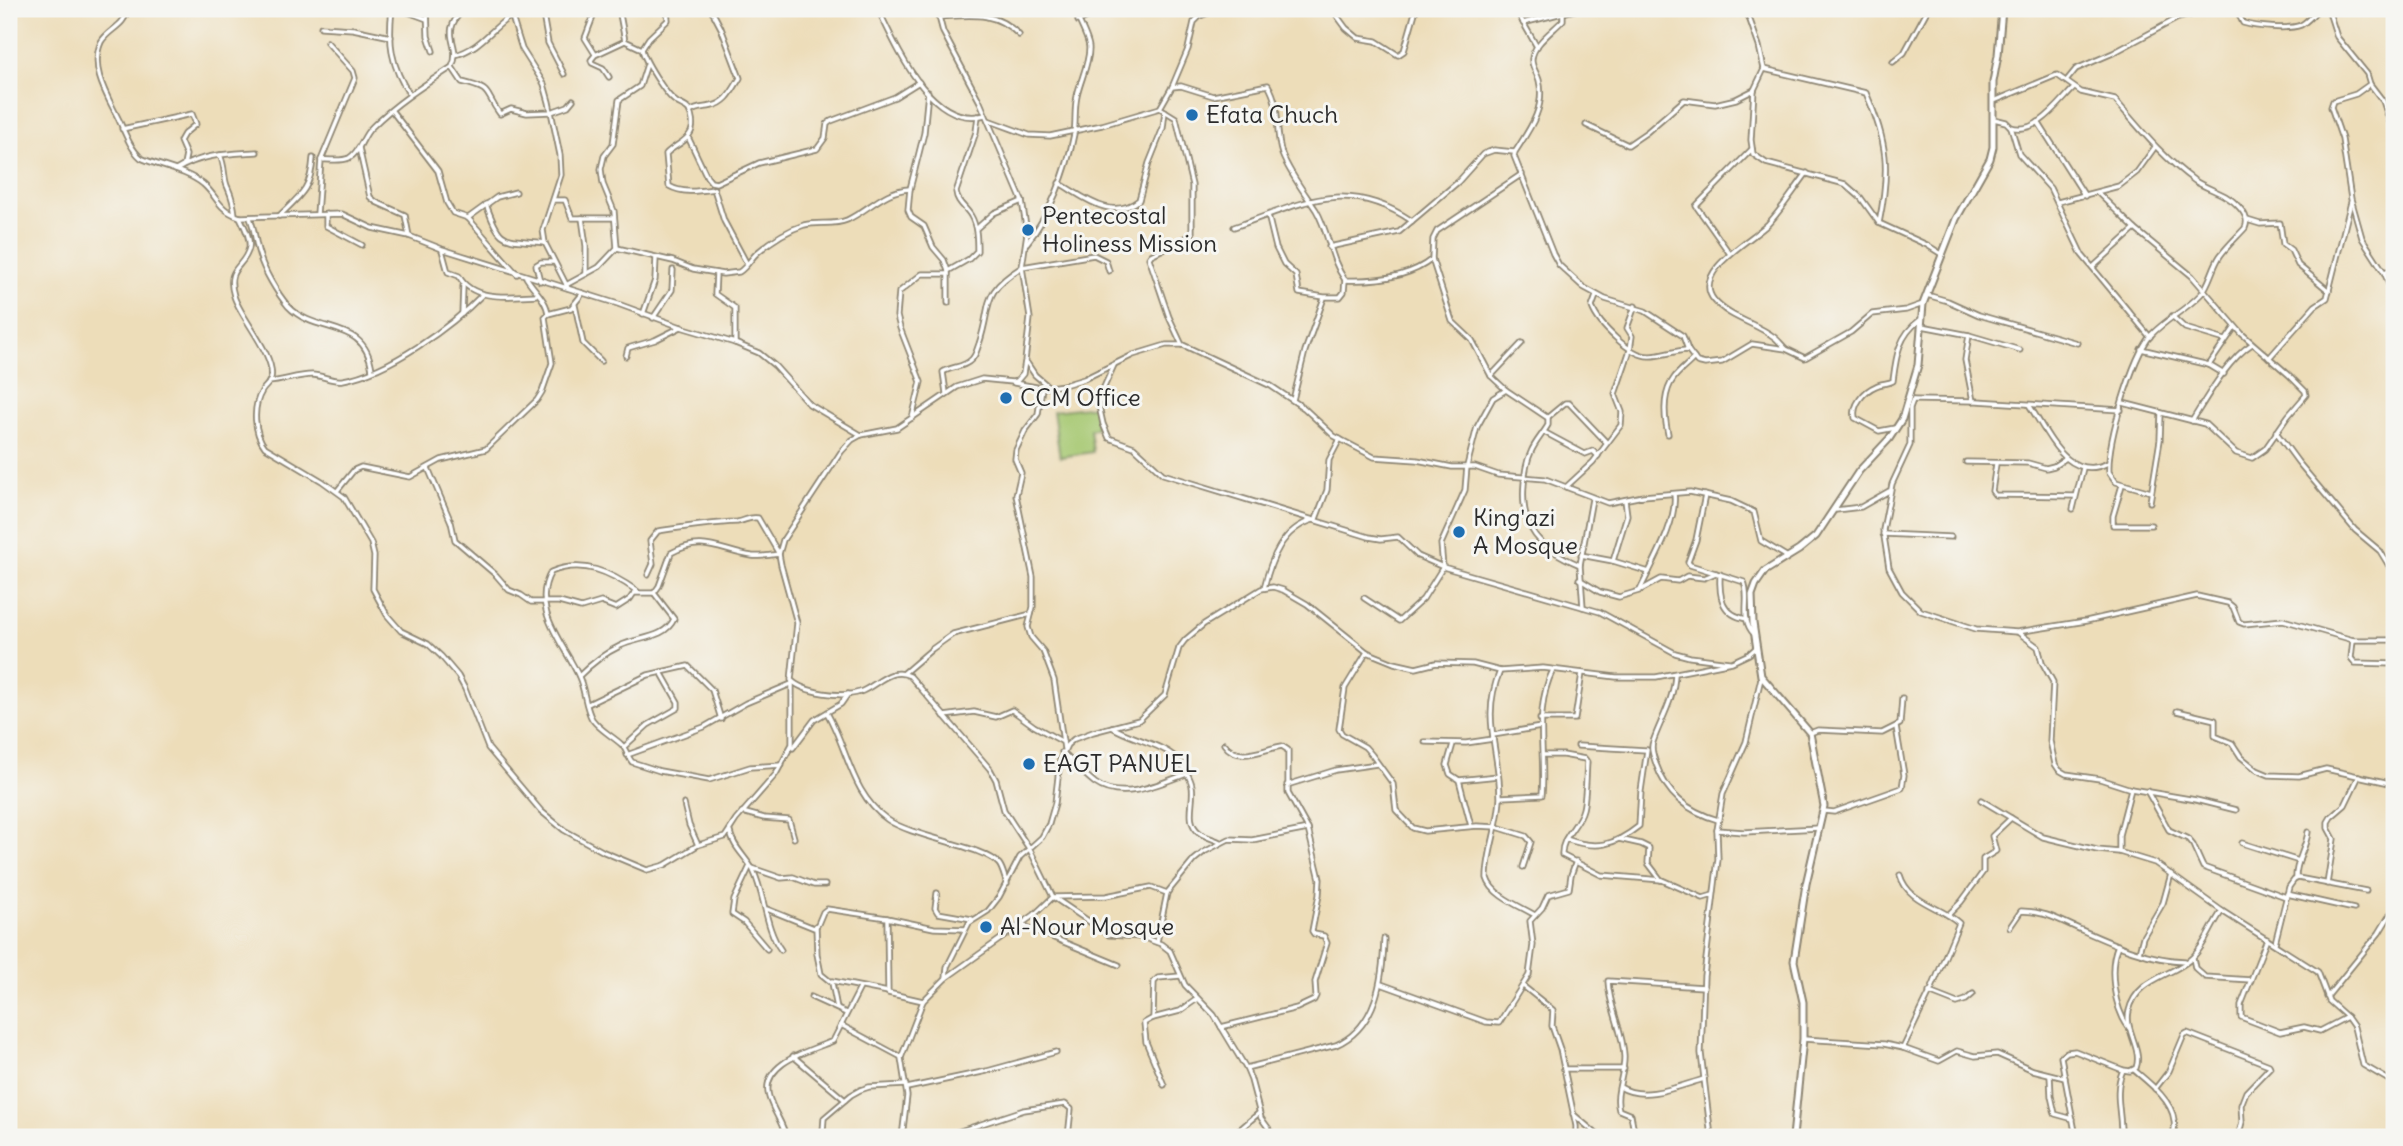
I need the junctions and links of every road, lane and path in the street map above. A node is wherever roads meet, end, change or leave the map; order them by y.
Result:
1 (127, 9) edge
2 (392, 9) edge
3 (400, 9) edge
4 (427, 9) edge
5 (464, 9) edge
6 (526, 9) edge
7 (542, 9) edge
8 (596, 9) edge
9 (619, 9) edge
10 (667, 9) edge
11 (711, 9) edge
12 (878, 9) edge
13 (937, 9) edge
14 (1074, 9) edge
15 (1091, 9) edge
16 (1219, 9) edge
17 (1332, 9) edge
18 (1416, 9) edge
19 (1517, 9) edge
20 (1578, 9) edge
21 (1746, 9) edge
22 (1928, 9) edge
23 (2002, 9) edge
24 (2212, 9) edge
25 (2244, 9) edge
26 (2318, 9) edge
27 (2328, 9) edge
28 (1209, 10) edge
29 (1563, 12) junction
30 (511, 14) junction
31 (938, 17) junction
32 (427, 19) junction
33 (1078, 21) junction
34 (1523, 23) junction
35 (321, 27) dead end
36 (1019, 34) dead end
37 (391, 37) junction
38 (625, 41) junction
39 (327, 42) dead end
40 (1537, 47) junction
41 (642, 49) junction
42 (433, 51) dead end
43 (455, 55) junction
44 (595, 55) junction
45 (1893, 62) dead end
46 (647, 64) junction
47 (452, 67) junction
48 (1764, 69) junction
49 (564, 74) dead end
50 (609, 77) dead end
51 (2067, 80) junction
52 (919, 82) junction
53 (2370, 84) junction
54 (1172, 87) junction
55 (2074, 88) junction
56 (1754, 90) junction
57 (928, 92) junction
58 (410, 95) junction
59 (573, 100) dead end
60 (1992, 102) junction
61 (1160, 108) junction
62 (392, 111) junction
63 (1165, 111) junction
64 (551, 112) junction
65 (690, 112) junction
66 (985, 114) junction
67 (978, 116) junction
68 (1992, 119) junction
69 (988, 120) junction
70 (2038, 122) junction
71 (1586, 125) dead end
72 (2011, 127) junction
73 (122, 129) junction
74 (1075, 130) junction
75 (2394, 134) edge
76 (688, 137) junction
77 (2155, 146) junction
78 (359, 148) junction
79 (1752, 149) junction
80 (257, 152) dead end
81 (1514, 152) junction
82 (220, 155) junction
83 (313, 158) dead end
84 (321, 160) junction
85 (184, 165) junction
86 (176, 170) junction
87 (1807, 173) junction
88 (1522, 174) junction
89 (1059, 183) junction
90 (714, 186) junction
91 (909, 190) junction
92 (516, 192) dead end
93 (2098, 193) junction
94 (2085, 196) junction
95 (2351, 199) junction
96 (554, 200) junction
97 (1023, 201) junction
98 (1309, 202) junction
99 (2058, 202) junction
100 (486, 204) junction
101 (317, 214) junction
102 (326, 214) junction
103 (1268, 215) junction
104 (238, 216) junction
105 (279, 216) junction
106 (250, 217) junction
107 (468, 218) junction
108 (582, 218) junction
109 (614, 218) junction
110 (1412, 220) junction
111 (2247, 220) junction
112 (1879, 223) junction
113 (1234, 227) dead end
114 (976, 229) junction
115 (2135, 229) junction
116 (409, 236) junction
117 (545, 243) junction
118 (1027, 243) junction
119 (362, 245) dead end
120 (1329, 247) junction
121 (617, 248) junction
122 (442, 250) junction
123 (1730, 254) junction
124 (1944, 256) junction
125 (656, 258) junction
126 (1432, 260) junction
127 (554, 262) junction
128 (747, 264) junction
129 (1022, 267) junction
130 (2094, 267) junction
131 (2394, 269) edge
132 (673, 270) dead end
133 (1110, 271) dead end
134 (2384, 272) junction
135 (716, 273) junction
136 (948, 273) junction
137 (517, 274) junction
138 (586, 274) junction
139 (526, 277) junction
140 (1345, 280) junction
141 (540, 281) junction
142 (464, 286) junction
143 (567, 287) junction
144 (2329, 291) junction
145 (2203, 292) junction
146 (583, 293) junction
147 (483, 294) junction
148 (537, 295) junction
149 (1927, 295) junction
150 (1597, 296) junction
151 (2394, 297) edge
152 (1324, 298) junction
153 (948, 303) dead end
154 (575, 304) junction
155 (1923, 304) junction
156 (1634, 306) junction
157 (548, 314) junction
158 (643, 314) junction
159 (462, 316) junction
160 (2172, 316) junction
161 (653, 318) junction
162 (1922, 318) junction
163 (1922, 326) junction
164 (681, 327) junction
165 (2235, 327) junction
166 (1969, 335) junction
167 (2150, 337) junction
168 (2225, 340) junction
169 (735, 343) junction
170 (1522, 343) dead end
171 (2077, 343) dead end
172 (2252, 344) junction
173 (1183, 345) junction
174 (1786, 349) junction
175 (2141, 349) junction
176 (1630, 350) junction
177 (1688, 350) junction
178 (2020, 350) dead end
179 (626, 356) dead end
180 (1694, 358) junction
181 (2269, 358) junction
182 (601, 361) dead end
183 (1026, 362) junction
184 (1114, 363) junction
185 (2209, 365) junction
186 (372, 370) junction
187 (2224, 374) junction
188 (1491, 376) junction
189 (269, 382) junction
190 (1012, 383) junction
191 (1049, 387) junction
192 (1042, 388) junction
193 (1506, 390) junction
194 (946, 393) junction
195 (1293, 400) junction
196 (1911, 400) junction
197 (1973, 401) junction
198 (2123, 403) junction
199 (2029, 405) junction
200 (2121, 410) junction
201 (2161, 413) junction
202 (1548, 418) junction
203 (911, 419) junction
204 (2193, 421) junction
205 (1898, 428) junction
206 (1544, 432) junction
207 (2276, 432) junction
208 (1668, 434) dead end
209 (861, 435) junction
210 (1340, 439) junction
211 (1608, 443) junction
212 (1598, 456) junction
213 (2066, 458) junction
214 (1966, 462) dead end
215 (2108, 463) junction
216 (1996, 464) junction
217 (1467, 466) junction
218 (428, 468) junction
219 (2083, 468) junction
220 (1524, 478) junction
221 (2122, 485) junction
222 (1566, 486) junction
223 (1891, 490) junction
224 (337, 491) junction
225 (2151, 492) junction
226 (1674, 494) junction
227 (1705, 495) junction
228 (2075, 496) junction
229 (1592, 499) junction
230 (1625, 500) junction
231 (2150, 502) dead end
232 (2073, 509) dead end
233 (1836, 510) junction
234 (1315, 519) junction
235 (2151, 525) dead end
236 (1883, 534) junction
237 (1951, 537) dead end
238 (779, 554) junction
239 (1581, 555) junction
240 (1786, 556) junction
241 (1613, 561) junction
242 (2394, 561) edge
243 (2388, 563) junction
244 (1580, 565) junction
245 (1443, 567) junction
246 (1648, 572) junction
247 (1718, 573) junction
248 (2394, 574) edge
249 (648, 575) dead end
250 (1579, 579) junction
251 (1264, 588) junction
252 (1639, 592) junction
253 (639, 593) junction
254 (654, 593) junction
255 (1364, 598) dead end
256 (546, 603) junction
257 (1583, 607) junction
258 (1031, 614) junction
259 (1747, 619) junction
260 (2017, 632) junction
261 (1755, 636) junction
262 (2394, 639) edge
263 (2353, 640) junction
264 (1757, 647) junction
265 (1367, 652) junction
266 (1732, 662) junction
267 (2394, 664) edge
268 (1553, 670) junction
269 (1500, 671) junction
270 (661, 672) junction
271 (904, 673) junction
272 (1582, 673) junction
273 (1675, 674) junction
274 (579, 676) junction
275 (1761, 676) junction
276 (791, 683) junction
277 (848, 694) junction
278 (1902, 698) dead end
279 (588, 704) junction
280 (2177, 711) dead end
281 (827, 713) junction
282 (944, 716) junction
283 (721, 719) junction
284 (1540, 719) junction
285 (1110, 726) junction
286 (1541, 727) junction
287 (1896, 727) junction
288 (1811, 733) junction
289 (1493, 737) junction
290 (1063, 742) junction
291 (1425, 742) dead end
292 (1224, 744) dead end
293 (1453, 744) junction
294 (1578, 746) dead end
295 (624, 747) junction
296 (791, 749) junction
297 (1650, 750) junction
298 (1063, 751) junction
299 (627, 755) junction
300 (1543, 755) junction
301 (1377, 764) junction
302 (782, 765) junction
303 (1186, 774) junction
304 (1498, 776) junction
305 (2359, 776) junction
306 (1460, 780) junction
307 (2394, 784) edge
308 (1287, 785) junction
309 (2131, 789) junction
310 (2147, 791) junction
311 (1500, 797) junction
312 (1981, 800) dead end
313 (684, 804) dead end
314 (2236, 810) dead end
315 (1824, 811) junction
316 (742, 812) junction
317 (2011, 818) junction
318 (1718, 820) junction
319 (1471, 826) junction
320 (1497, 827) junction
321 (1819, 828) junction
322 (1308, 829) junction
323 (729, 830) junction
324 (1717, 830) junction
325 (2308, 832) dead end
326 (794, 838) dead end
327 (1566, 839) junction
328 (1619, 839) junction
329 (1220, 842) junction
330 (2242, 843) dead end
331 (698, 845) junction
332 (1030, 850) junction
333 (2119, 852) junction
334 (1576, 861) junction
335 (2299, 861) junction
336 (751, 867) junction
337 (1523, 867) dead end
338 (2171, 874) junction
339 (1900, 875) dead end
340 (2296, 878) junction
341 (1662, 880) junction
342 (1006, 884) junction
343 (2327, 884) junction
344 (825, 885) dead end
345 (2366, 891) dead end
346 (1167, 893) junction
347 (937, 894) dead end
348 (1713, 895) junction
349 (2287, 896) junction
350 (1053, 897) junction
351 (2394, 908) edge
352 (767, 909) junction
353 (2354, 909) dead end
354 (2222, 911) junction
355 (1535, 915) junction
356 (1948, 916) junction
357 (887, 918) junction
358 (972, 919) junction
359 (1020, 924) junction
360 (816, 926) junction
361 (2010, 927) dead end
362 (965, 929) junction
363 (1384, 939) dead end
364 (2267, 939) junction
365 (1157, 942) junction
366 (2274, 943) junction
367 (2118, 945) junction
368 (767, 949) dead end
369 (781, 950) dead end
370 (2139, 953) junction
371 (2193, 958) junction
372 (2187, 961) junction
373 (1119, 965) dead end
374 (1180, 976) junction
375 (946, 978) junction
376 (2251, 980) junction
377 (831, 981) junction
378 (1381, 984) junction
379 (1523, 986) junction
380 (1704, 987) junction
381 (860, 988) junction
382 (888, 992) junction
383 (1929, 992) junction
384 (1973, 993) dead end
385 (811, 997) dead end
386 (2327, 997) junction
387 (1197, 999) junction
388 (923, 1001) junction
389 (837, 1008) junction
390 (846, 1013) junction
391 (2347, 1017) junction
392 (1153, 1018) junction
393 (841, 1025) junction
394 (1221, 1027) junction
395 (2131, 1030) junction
396 (1803, 1039) junction
397 (1903, 1048) junction
398 (1056, 1052) dead end
399 (793, 1056) junction
400 (901, 1058) junction
401 (1245, 1068) junction
402 (1564, 1069) junction
403 (1625, 1069) junction
404 (2123, 1070) junction
405 (2134, 1070) junction
406 (2050, 1075) junction
407 (2065, 1078) junction
408 (1704, 1079) junction
409 (2394, 1083) edge
410 (1164, 1085) dead end
411 (906, 1086) junction
412 (1620, 1087) junction
413 (2155, 1089) junction
414 (845, 1100) junction
415 (1259, 1113) junction
416 (1573, 1114) junction
417 (2073, 1119) junction
418 (786, 1137) edge
419 (819, 1137) edge
420 (902, 1137) edge
421 (935, 1137) edge
422 (1068, 1137) edge
423 (1231, 1137) edge
424 (1275, 1137) edge
425 (1573, 1137) edge
426 (1600, 1137) edge
427 (1635, 1137) edge
428 (1712, 1137) edge
429 (1793, 1137) edge
430 (2076, 1137) edge
431 (2121, 1137) edge
432 (2173, 1137) edge
433 (2238, 1137) edge

1 - 73 street
2 - 37 street
3 - 32 street
4 - 32 street
5 - 43 street
6 - 30 street
7 - 49 street
8 - 44 street
9 - 38 street
10 - 41 street
11 - 65 street
12 - 52 street
13 - 31 street
14 - 33 street
15 - 33 street
16 - 28 street
17 - 18 street
19 - 34 street
20 - 29 street
21 - 48 street
22 - 45 street
23 - 60 street
24 - 51 street
25 - 26 street
27 - 53 street
28 - 54 street
29 - 34 street
29 - 40 street
30 - 43 street
30 - 64 street
31 - 36 street
31 - 66 street
32 - 42 street
33 - 74 street
34 - 40 street
35 - 37 street
37 - 58 street
38 - 41 street
38 - 44 street
39 - 84 street
40 - 81 street
41 - 46 street
43 - 47 street
44 - 50 street
46 - 65 street
46 - 109 street
47 - 58 street
47 - 64 street
48 - 56 street
48 - 112 street
51 - 55 street
51 - 60 street
52 - 57 street
52 - 90 street
53 - 75 street
53 - 95 street
54 - 61 street
54 - 98 street
55 - 70 street
55 - 77 street
56 - 71 street
56 - 79 street
57 - 67 street
57 - 91 street
58 - 62 street
59 - 64 street
60 - 68 street
61 - 63 street
61 - 74 street
62 - 78 street
62 - 107 street
63 - 89 street
63 - 173 street
64 - 96 street
65 - 76 street
66 - 67 street
66 - 69 street
67 - 114 street
68 - 72 street
68 - 124 street
69 - 74 street
69 - 97 street
70 - 72 street
70 - 94 street
72 - 99 street
73 - 85 street
73 - 86 street
74 - 89 street
76 - 90 street
76 - 90 street
77 - 93 street
77 - 111 street
78 - 84 street
78 - 116 street
79 - 87 street
79 - 123 street
80 - 82 street
81 - 88 street
81 - 110 street
82 - 85 street
82 - 104 street
83 - 105 street
84 - 101 street
85 - 86 street
86 - 104 street
87 - 112 street
87 - 123 street
88 - 126 street
88 - 150 street
89 - 118 street
90 - 128 street
91 - 128 street
91 - 136 street
92 - 100 street
93 - 94 street
93 - 115 street
94 - 99 street
95 - 134 street
95 - 144 street
96 - 108 street
96 - 117 street
97 - 114 street
97 - 118 street
98 - 103 street
98 - 110 street
98 - 120 street
99 - 130 street
100 - 107 street
100 - 117 street
101 - 102 street
101 - 105 street
102 - 116 street
102 - 119 street
103 - 113 street
103 - 152 street
104 - 106 street
104 - 189 street
105 - 106 street
106 - 186 street
107 - 137 street
108 - 109 street
108 - 138 street
109 - 121 street
110 - 120 street
111 - 144 street
111 - 145 street
112 - 124 street
114 - 136 street
115 - 130 street
115 - 145 street
116 - 122 street
117 - 127 street
118 - 129 street
120 - 140 street
121 - 125 street
121 - 138 street
122 - 137 street
122 - 142 street
123 - 174 street
124 - 149 street
125 - 135 street
125 - 158 street
126 - 140 street
126 - 188 street
127 - 141 street
127 - 143 street
128 - 135 street
129 - 133 street
129 - 183 street
129 - 194 street
130 - 167 street
131 - 134 street
132 - 161 street
134 - 151 street
135 - 169 street
136 - 153 street
136 - 203 street
137 - 139 street
138 - 143 street
139 - 141 street
139 - 148 street
140 - 152 street
141 - 143 street
142 - 147 street
142 - 159 street
143 - 146 street
144 - 181 street
145 - 160 street
145 - 165 street
146 - 154 street
146 - 158 street
147 - 148 street
147 - 159 street
148 - 157 street
149 - 155 street
149 - 171 street
150 - 156 street
150 - 176 street
152 - 195 street
154 - 157 street
154 - 182 street
155 - 162 street
155 - 174 street
156 - 176 street
156 - 177 street
157 - 218 street
158 - 161 street
159 - 186 street
160 - 167 street
160 - 168 street
161 - 164 street
162 - 163 street
162 - 205 street
163 - 166 street
163 - 196 street
164 - 169 street
164 - 179 street
165 - 168 street
165 - 172 street
166 - 178 street
166 - 197 street
167 - 175 street
168 - 185 street
169 - 209 street
170 - 188 street
172 - 181 street
172 - 187 street
173 - 184 street
173 - 195 street
174 - 180 street
175 - 185 street
175 - 198 street
176 - 177 street
176 - 211 street
177 - 180 street
180 - 208 street
181 - 207 street
183 - 190 street
183 - 191 street
184 - 191 street
184 - 234 street
185 - 187 street
186 - 189 street
187 - 204 street
188 - 193 street
189 - 224 street
190 - 192 street
190 - 194 street
191 - 192 street
192 - 258 street
193 - 202 street
193 - 217 street
194 - 203 street
195 - 210 street
196 - 197 street
196 - 205 street
196 - 223 street
197 - 199 street
198 - 200 street
198 - 201 street
199 - 200 street
199 - 213 street
200 - 215 street
201 - 204 street
201 - 225 street
202 - 206 street
202 - 211 street
203 - 209 street
204 - 207 street
205 - 233 street
206 - 212 street
206 - 220 street
207 - 243 street
209 - 238 street
210 - 217 street
210 - 234 street
211 - 212 street
212 - 222 street
213 - 216 street
213 - 219 street
214 - 216 street
215 - 219 street
215 - 221 street
216 - 228 street
217 - 220 street
217 - 245 street
218 - 224 street
218 - 256 street
219 - 228 street
220 - 222 street
220 - 244 street
221 - 225 street
221 - 235 street
222 - 229 street
223 - 233 street
223 - 236 street
224 - 331 street
225 - 231 street
226 - 227 street
226 - 230 street
226 - 246 street
227 - 240 street
227 - 247 street
228 - 232 street
229 - 230 street
229 - 239 street
230 - 241 street
233 - 240 street
234 - 245 street
234 - 251 street
236 - 237 street
236 - 260 street
238 - 249 street
238 - 254 street
238 - 276 street
239 - 241 street
239 - 244 street
240 - 261 street
241 - 246 street
242 - 243 street
243 - 248 street
244 - 250 street
245 - 255 street
245 - 257 street
246 - 252 street
247 - 252 street
247 - 259 street
247 - 259 street
250 - 252 street
250 - 257 street
251 - 265 street
251 - 285 street
253 - 254 street
253 - 256 street
253 - 256 street
254 - 274 street
256 - 274 street
257 - 266 street
258 - 271 street
258 - 290 street
259 - 261 street
260 - 263 street
260 - 309 street
261 - 264 street
262 - 263 street
263 - 267 street
264 - 266 street
264 - 275 street
265 - 269 street
265 - 301 street
266 - 273 street
268 - 269 street
268 - 272 street
268 - 284 street
269 - 289 street
270 - 279 street
270 - 283 street
270 - 295 street
271 - 277 street
271 - 282 street
272 - 273 street
272 - 284 street
273 - 297 street
274 - 279 street
275 - 288 street
275 - 318 street
276 - 277 street
276 - 283 street
276 - 296 street
277 - 281 street
278 - 287 street
279 - 295 street
280 - 305 street
281 - 296 street
281 - 342 street
282 - 290 street
282 - 332 street
283 - 299 street
284 - 286 street
285 - 298 street
285 - 303 street
286 - 289 street
286 - 300 street
287 - 288 street
287 - 315 street
288 - 315 street
289 - 293 street
289 - 304 street
290 - 298 street
291 - 293 street
292 - 308 street
293 - 306 street
294 - 297 street
295 - 299 street
296 - 302 street
297 - 318 street
297 - 328 street
298 - 303 street
298 - 332 street
299 - 302 street
300 - 311 street
300 - 327 street
301 - 308 street
301 - 319 street
302 - 316 street
303 - 329 street
304 - 306 street
304 - 311 street
305 - 307 street
305 - 343 street
306 - 319 street
308 - 322 street
309 - 310 street
309 - 333 street
310 - 314 street
310 - 349 street
311 - 320 street
312 - 317 street
313 - 331 street
315 - 321 street
316 - 323 street
316 - 326 street
317 - 333 street
317 - 356 street
318 - 324 street
319 - 320 street
320 - 337 street
320 - 355 street
321 - 324 street
321 - 396 street
322 - 329 street
322 - 394 street
323 - 331 street
323 - 336 street
324 - 348 street
325 - 335 street
327 - 328 street
327 - 334 street
328 - 341 street
329 - 346 street
330 - 335 street
332 - 342 street
332 - 350 street
333 - 338 street
334 - 341 street
334 - 355 street
335 - 340 street
336 - 344 street
336 - 352 street
336 - 368 street
338 - 354 street
338 - 370 street
339 - 356 street
340 - 343 street
340 - 349 street
341 - 348 street
342 - 358 street
343 - 345 street
346 - 350 street
346 - 365 street
347 - 358 street
348 - 380 street
349 - 353 street
349 - 366 street
350 - 359 street
350 - 365 street
351 - 386 street
352 - 360 street
352 - 369 street
354 - 364 street
354 - 371 street
355 - 379 street
356 - 383 street
357 - 360 street
357 - 362 street
357 - 382 street
358 - 362 street
359 - 373 street
359 - 375 street
360 - 377 street
361 - 367 street
362 - 375 street
363 - 378 street
364 - 366 street
364 - 376 street
365 - 374 street
366 - 386 street
367 - 370 street
367 - 395 street
370 - 372 street
371 - 372 street
371 - 376 street
372 - 395 street
374 - 387 street
374 - 392 street
375 - 388 street
376 - 391 street
377 - 381 street
377 - 389 street
378 - 379 street
378 - 401 street
379 - 402 street
380 - 403 street
380 - 408 street
381 - 382 street
381 - 390 street
382 - 388 street
383 - 384 street
383 - 397 street
385 - 389 street
386 - 391 street
387 - 392 street
387 - 394 street
388 - 400 street
389 - 390 street
390 - 393 street
391 - 409 street
392 - 410 street
393 - 399 street
393 - 400 street
394 - 401 street
395 - 405 street
396 - 397 street
396 - 429 street
397 - 406 street
398 - 411 street
399 - 414 street
399 - 418 street
400 - 411 street
401 - 415 street
402 - 403 street
402 - 416 street
403 - 412 street
404 - 405 street
404 - 407 street
404 - 431 street
405 - 413 street
406 - 407 street
406 - 417 street
407 - 417 street
408 - 412 street
408 - 428 street
411 - 414 street
411 - 420 street
412 - 427 street
413 - 432 street
413 - 433 street
414 - 419 street
415 - 423 street
415 - 424 street
416 - 425 street
416 - 426 street
417 - 430 street
421 - 422 street

